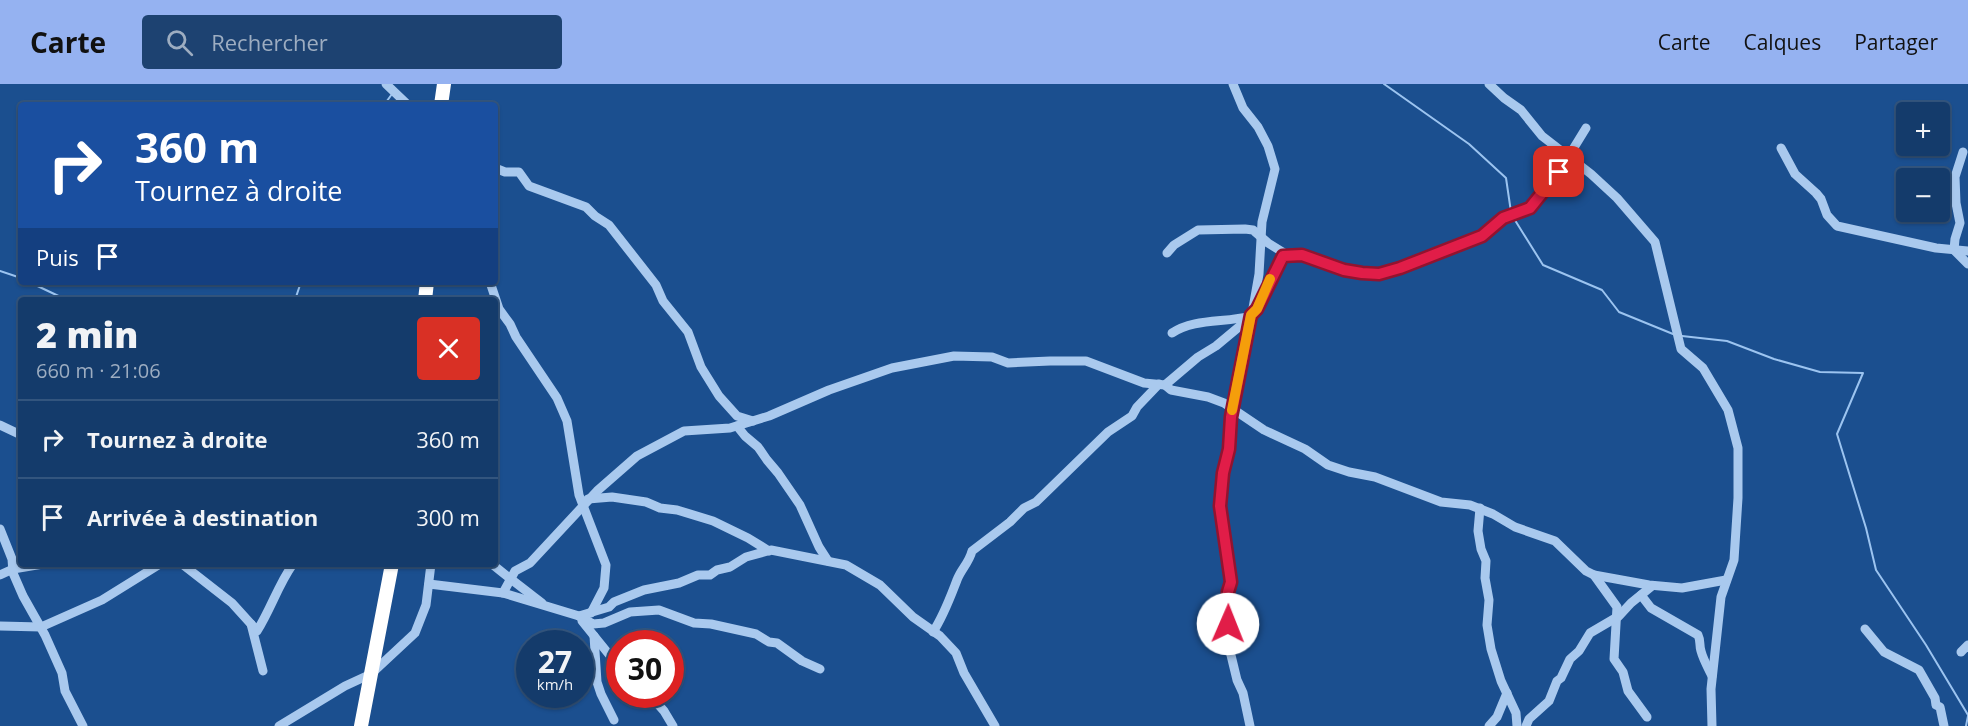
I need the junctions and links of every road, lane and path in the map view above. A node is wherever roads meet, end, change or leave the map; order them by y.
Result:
1 (386, 84) edge
2 (444, 84) edge
3 (1233, 84) edge
4 (1490, 84) edge
5 (405, 102) edge
6 (441, 102) edge
7 (1586, 128) dead end
8 (1781, 148) dead end
9 (1964, 152) dead end
10 (1568, 157) junction
11 (498, 169) edge
12 (1262, 238) junction
13 (1954, 250) junction
14 (1968, 251) edge
15 (1167, 253) dead end
16 (1289, 256) junction
17 (1968, 264) edge
18 (498, 306) edge
19 (1251, 315) junction
20 (1172, 333) dead end
21 (1162, 384) junction
22 (1232, 409) junction
23 (753, 421) junction
24 (0, 425) edge
25 (737, 426) junction
26 (18, 434) edge
27 (585, 503) junction
28 (1480, 508) junction
29 (0, 529) edge
30 (769, 551) junction
31 (828, 561) junction
32 (25, 567) edge
33 (155, 567) edge
34 (186, 567) edge
35 (290, 567) edge
36 (391, 567) edge
37 (431, 567) edge
38 (495, 567) edge
39 (13, 569) junction
40 (0, 575) edge
41 (1594, 575) junction
42 (509, 580) junction
43 (1726, 580) junction
44 (429, 584) junction
45 (1652, 586) junction
46 (503, 593) junction
47 (1641, 595) junction
48 (546, 605) junction
49 (591, 613) junction
50 (579, 616) junction
51 (1616, 618) junction
52 (251, 624) junction
53 (0, 626) edge
54 (41, 627) junction
55 (1865, 629) dead end
56 (590, 630) edge
57 (933, 632) junction
58 (594, 636) joint
59 (606, 651) edge
60 (820, 669) dead end
61 (263, 671) dead end
62 (371, 674) junction
63 (1712, 676) junction
64 (1507, 693) junction
65 (661, 708) edge
66 (1647, 717) dead end
67 (614, 720) dead end
68 (82, 726) edge
69 (279, 726) edge
70 (361, 726) edge
71 (673, 726) edge
72 (995, 726) edge
73 (1250, 726) edge
74 (1489, 726) edge
75 (1517, 726) edge
76 (1526, 726) edge
77 (1712, 726) edge
78 (1944, 726) edge

1 - 5 street
2 - 6 highway
3 - 12 street
4 - 10 street
7 - 10 street
8 - 13 street
9 - 13 street
10 - 16 street
10 - 43 street
11 - 23 street
12 - 15 street
12 - 16 street
12 - 19 street
13 - 14 street
13 - 17 street
16 - 19 street
18 - 27 street
19 - 20 street
19 - 21 street
19 - 22 street
21 - 22 street
21 - 23 street
21 - 57 street
22 - 28 street
22 - 73 street
23 - 25 street
24 - 26 street
25 - 27 street
25 - 31 street
27 - 30 street
27 - 42 street
27 - 49 street
28 - 41 street
28 - 64 street
29 - 39 street
30 - 31 street
30 - 49 street
31 - 57 street
32 - 39 street
33 - 54 street
34 - 52 street
35 - 52 street
36 - 62 highway
37 - 44 street
38 - 42 street
39 - 40 street
39 - 54 street
41 - 45 street
41 - 51 street
42 - 46 street
42 - 48 street
43 - 45 street
43 - 63 street
44 - 46 street
44 - 62 street
45 - 47 street
46 - 48 street
47 - 51 street
47 - 63 street
48 - 50 street
49 - 50 street
50 - 56 street
50 - 60 street
51 - 66 street
51 - 76 street
52 - 61 street
53 - 54 street
54 - 68 street
55 - 78 street
57 - 72 street
58 - 59 street
58 - 67 street
62 - 69 street
62 - 70 highway
63 - 77 street
64 - 74 street
64 - 75 street
65 - 71 street

